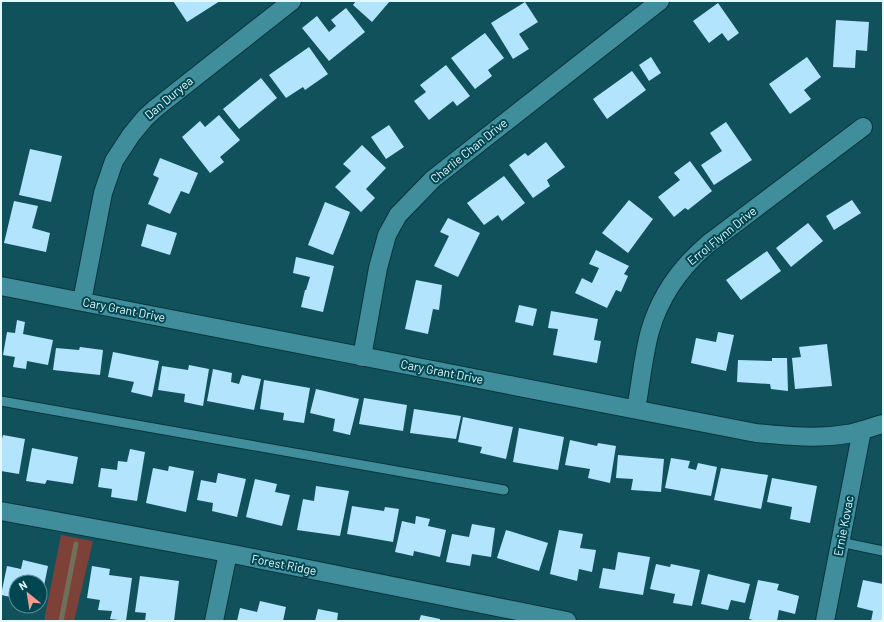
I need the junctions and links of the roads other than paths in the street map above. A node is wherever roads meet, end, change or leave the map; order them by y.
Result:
1 (292, 1) edge
2 (660, 1) edge
3 (863, 127) dead end
4 (1, 286) edge
5 (82, 301) junction
6 (362, 357) junction
7 (1, 401) edge
8 (636, 409) junction
9 (883, 424) edge
10 (862, 430) junction
11 (504, 490) dead end
12 (1, 511) edge
13 (840, 542) junction
14 (883, 551) edge
15 (228, 553) junction
16 (214, 621) edge
17 (567, 621) edge
18 (825, 621) edge

1 - 5 street, Dan Duryea
2 - 6 street, Charlie Chan Drive
3 - 8 street, Errol Flynn Drive
4 - 5 street, Cary Grant Drive
5 - 6 street, Cary Grant Drive
6 - 8 street, Cary Grant Drive
7 - 11 lane
8 - 10 street, Cary Grant Drive
9 - 10 street, Cary Grant Drive
10 - 13 street, Ernie Kovac
12 - 15 street, Forest Ridge
13 - 14 lane
13 - 18 street, Ernie Kovac
15 - 16 street
15 - 17 street, Forest Ridge

